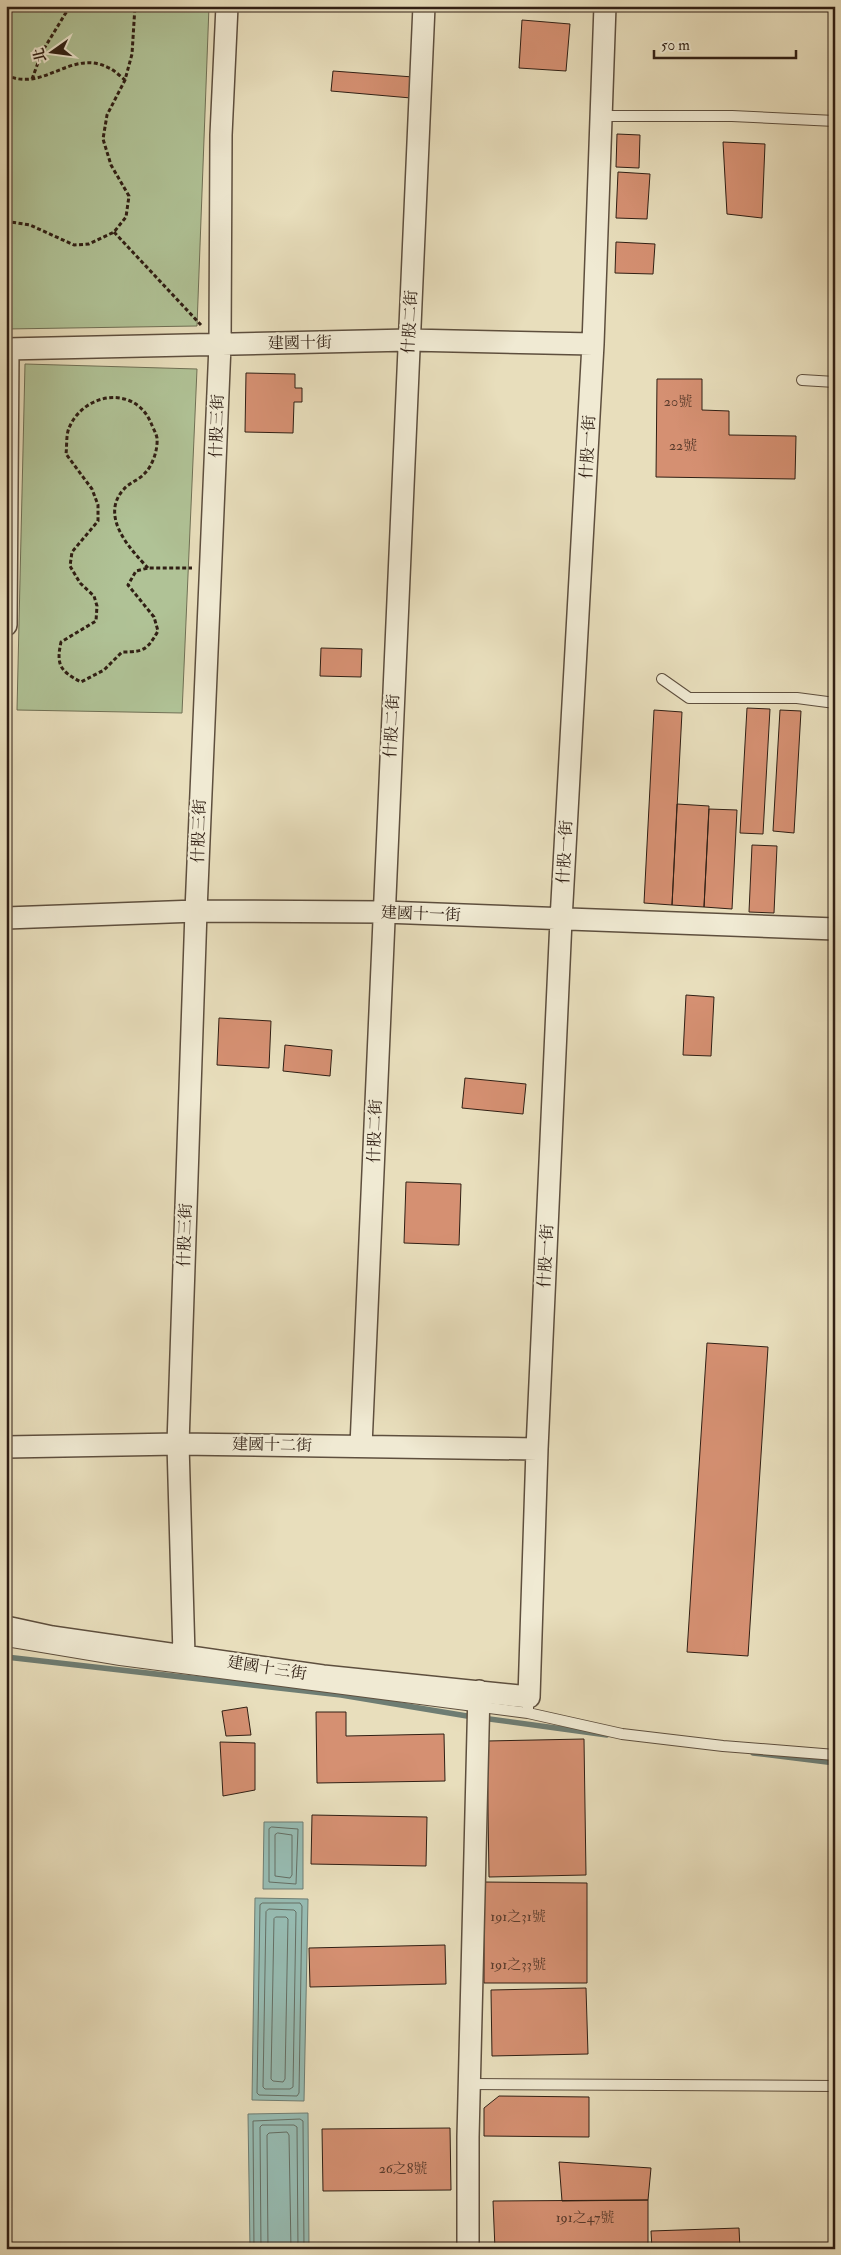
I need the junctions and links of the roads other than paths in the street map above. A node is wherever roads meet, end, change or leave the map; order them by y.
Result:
1 (227, 6) edge
2 (424, 6) edge
3 (606, 6) edge
4 (602, 116) junction
5 (835, 121) edge
6 (409, 340) junction
7 (220, 344) junction
8 (593, 344) junction
9 (7, 349) edge
10 (802, 380) dead end
11 (835, 382) edge
12 (7, 602) edge
13 (6, 625) edge
14 (662, 679) dead end
15 (835, 702) edge
16 (196, 911) junction
17 (384, 912) junction
18 (6, 918) edge
19 (561, 920) junction
20 (835, 929) edge
21 (178, 1444) junction
22 (361, 1446) junction
23 (6, 1447) edge
24 (537, 1449) junction
25 (6, 1627) edge
26 (6, 1641) edge
27 (184, 1655) junction
28 (479, 1700) junction
29 (528, 1705) junction
30 (835, 1755) edge
31 (470, 2084) junction
32 (835, 2086) edge
33 (468, 2249) edge

1 - 7 street, 什股三街
2 - 6 street, 什股二街
3 - 4 street, 什股一街
4 - 5 lane
4 - 8 street, 什股一街
6 - 7 street, 建國十街
6 - 8 street, 建國十街
6 - 17 street, 什股二街
7 - 9 street, 建國十街
7 - 16 street, 什股三街
8 - 19 street, 什股一街
9 - 12 street
10 - 11 lane
12 - 13 street
14 - 15 lane
16 - 17 street, 建國十一街
16 - 18 street, 建國十一街
16 - 21 street, 什股三街
17 - 19 street, 建國十一街
17 - 22 street, 什股二街
19 - 20 street, 建國十一街
19 - 24 street, 什股一街
21 - 22 street, 建國十二街
21 - 23 street, 建國十二街
21 - 27 street, 什股三街
22 - 24 street, 建國十二街
24 - 29 street, 什股一街
25 - 27 street, 建國十三街
26 - 28 lane
27 - 28 street, 建國十三街
28 - 29 street, 建國十三街
28 - 31 street
29 - 30 lane
31 - 32 lane
31 - 33 street

